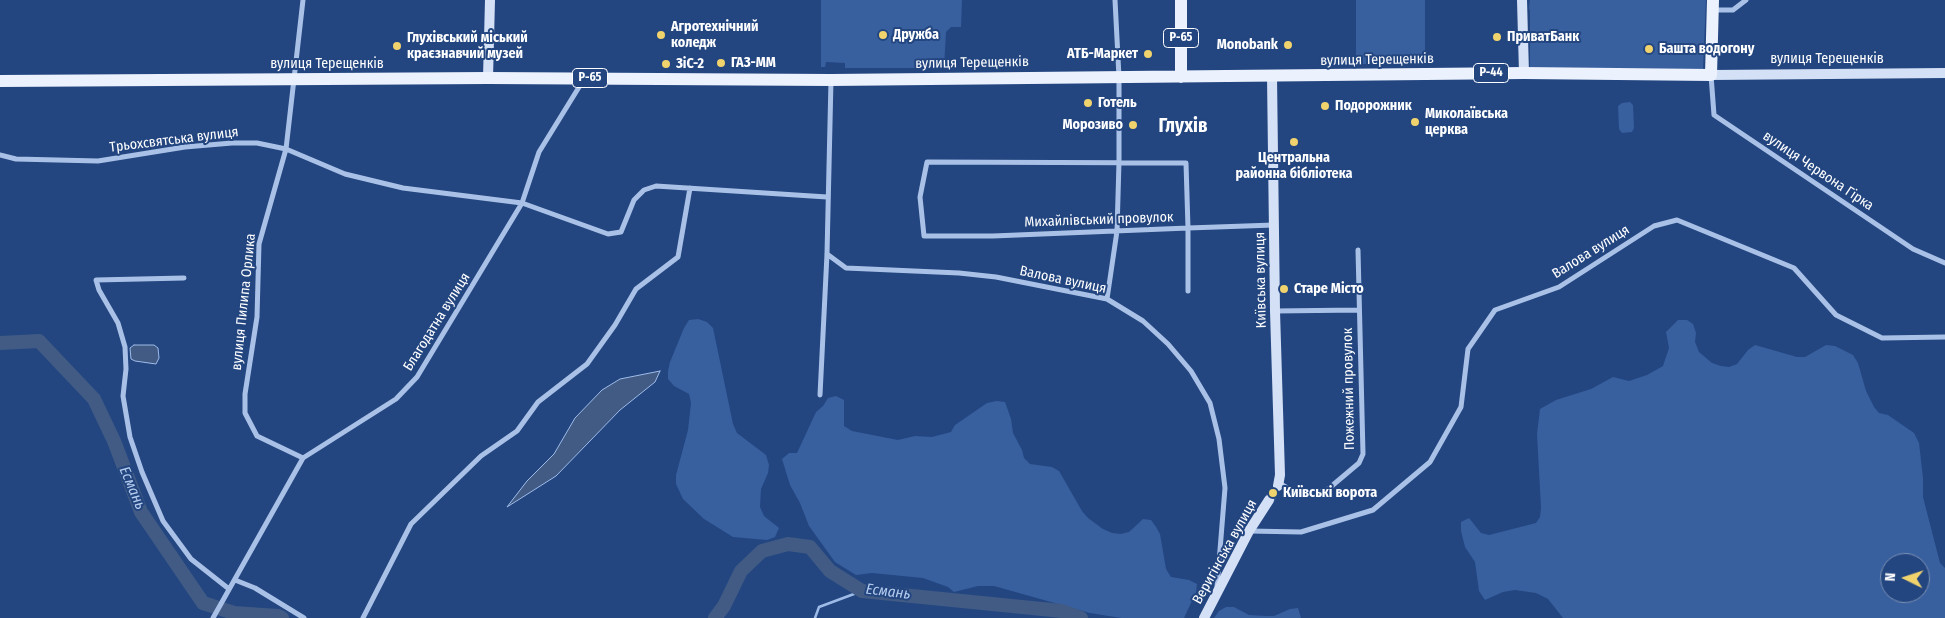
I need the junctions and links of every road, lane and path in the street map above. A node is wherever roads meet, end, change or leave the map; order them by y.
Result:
1 (303, 0) edge
2 (490, 0) edge
3 (1115, 0) edge
4 (1181, 0) edge
5 (1522, 0) edge
6 (1746, 0) edge
7 (1713, 5) edge
8 (1524, 73) junction
9 (1945, 73) edge
10 (1711, 75) junction
11 (1181, 76) junction
12 (1272, 76) junction
13 (1119, 77) junction
14 (488, 78) junction
15 (585, 78) junction
16 (294, 80) junction
17 (831, 80) junction
18 (0, 81) edge
19 (286, 149) junction
20 (0, 155) edge
21 (1119, 162) junction
22 (690, 188) junction
23 (827, 197) junction
24 (522, 203) junction
25 (1274, 225) junction
26 (1188, 228) junction
27 (1117, 231) junction
28 (1358, 250) dead end
29 (826, 254) junction
30 (1945, 263) edge
31 (184, 278) dead end
32 (1188, 290) dead end
33 (1107, 299) junction
34 (1359, 310) junction
35 (1275, 311) junction
36 (1945, 337) edge
37 (820, 395) dead end
38 (302, 458) junction
39 (1278, 485) joint
40 (1270, 500) tunnel mouth
41 (1249, 532) junction
42 (235, 580) junction
43 (229, 589) junction
44 (1216, 597) junction
45 (213, 618) edge
46 (304, 618) edge
47 (363, 618) edge
48 (1204, 618) edge

1 - 16 street, вулиця Пилипа Орлика
2 - 14 street
3 - 13 street
4 - 11 main road, Р-65
5 - 8 street
6 - 7 street
7 - 10 main road
8 - 10 main road, вулиця Терещенків / Р-44
8 - 12 main road, вулиця Терещенків / Р-44
9 - 10 street, вулиця Терещенків
10 - 30 street, вулиця Червона Гірка
11 - 12 main road, вулиця Терещенків / Р-44
11 - 13 main road, вулиця Терещенків / Р-65
12 - 25 street, Київська вулиця
13 - 17 main road, вулиця Терещенків / Р-65
13 - 21 street
14 - 15 main road, вулиця Терещенків / Р-65
14 - 16 main road, вулиця Терещенків / Р-65
15 - 17 main road, вулиця Терещенків / Р-65
15 - 24 street, Благодатна вулиця
16 - 18 main road, вулиця Терещенків / Р-65
16 - 19 street, вулиця Пилипа Орлика
17 - 23 street
19 - 20 street, Трьохсвятська вулиця
19 - 24 street, Трьохсвятська вулиця
19 - 38 street, вулиця Пилипа Орлика
21 - 26 street
21 - 27 street
21 - 27 street, Михайлівський провулок
22 - 23 street
22 - 24 street
22 - 47 street
23 - 29 street
24 - 38 street, Благодатна вулиця
25 - 26 street, Михайлівський провулок
25 - 35 street, Київська вулиця
26 - 27 street, Михайлівський провулок
26 - 32 street
27 - 33 street
28 - 34 street, Пожежний провулок
29 - 33 street, Валова вулиця
29 - 37 street
31 - 43 street
33 - 44 street, Валова вулиця
34 - 35 street
34 - 39 street, Пожежний провулок
35 - 39 street, Київська вулиця
36 - 41 street, Валова вулиця
38 - 42 street, Благодатна вулиця
40 - 41 street, Веригінська вулиця
41 - 44 street, Веригінська вулиця
42 - 43 street, Благодатна вулиця
42 - 46 street
43 - 45 street, Благодатна вулиця
44 - 48 street, Веригінська вулиця

